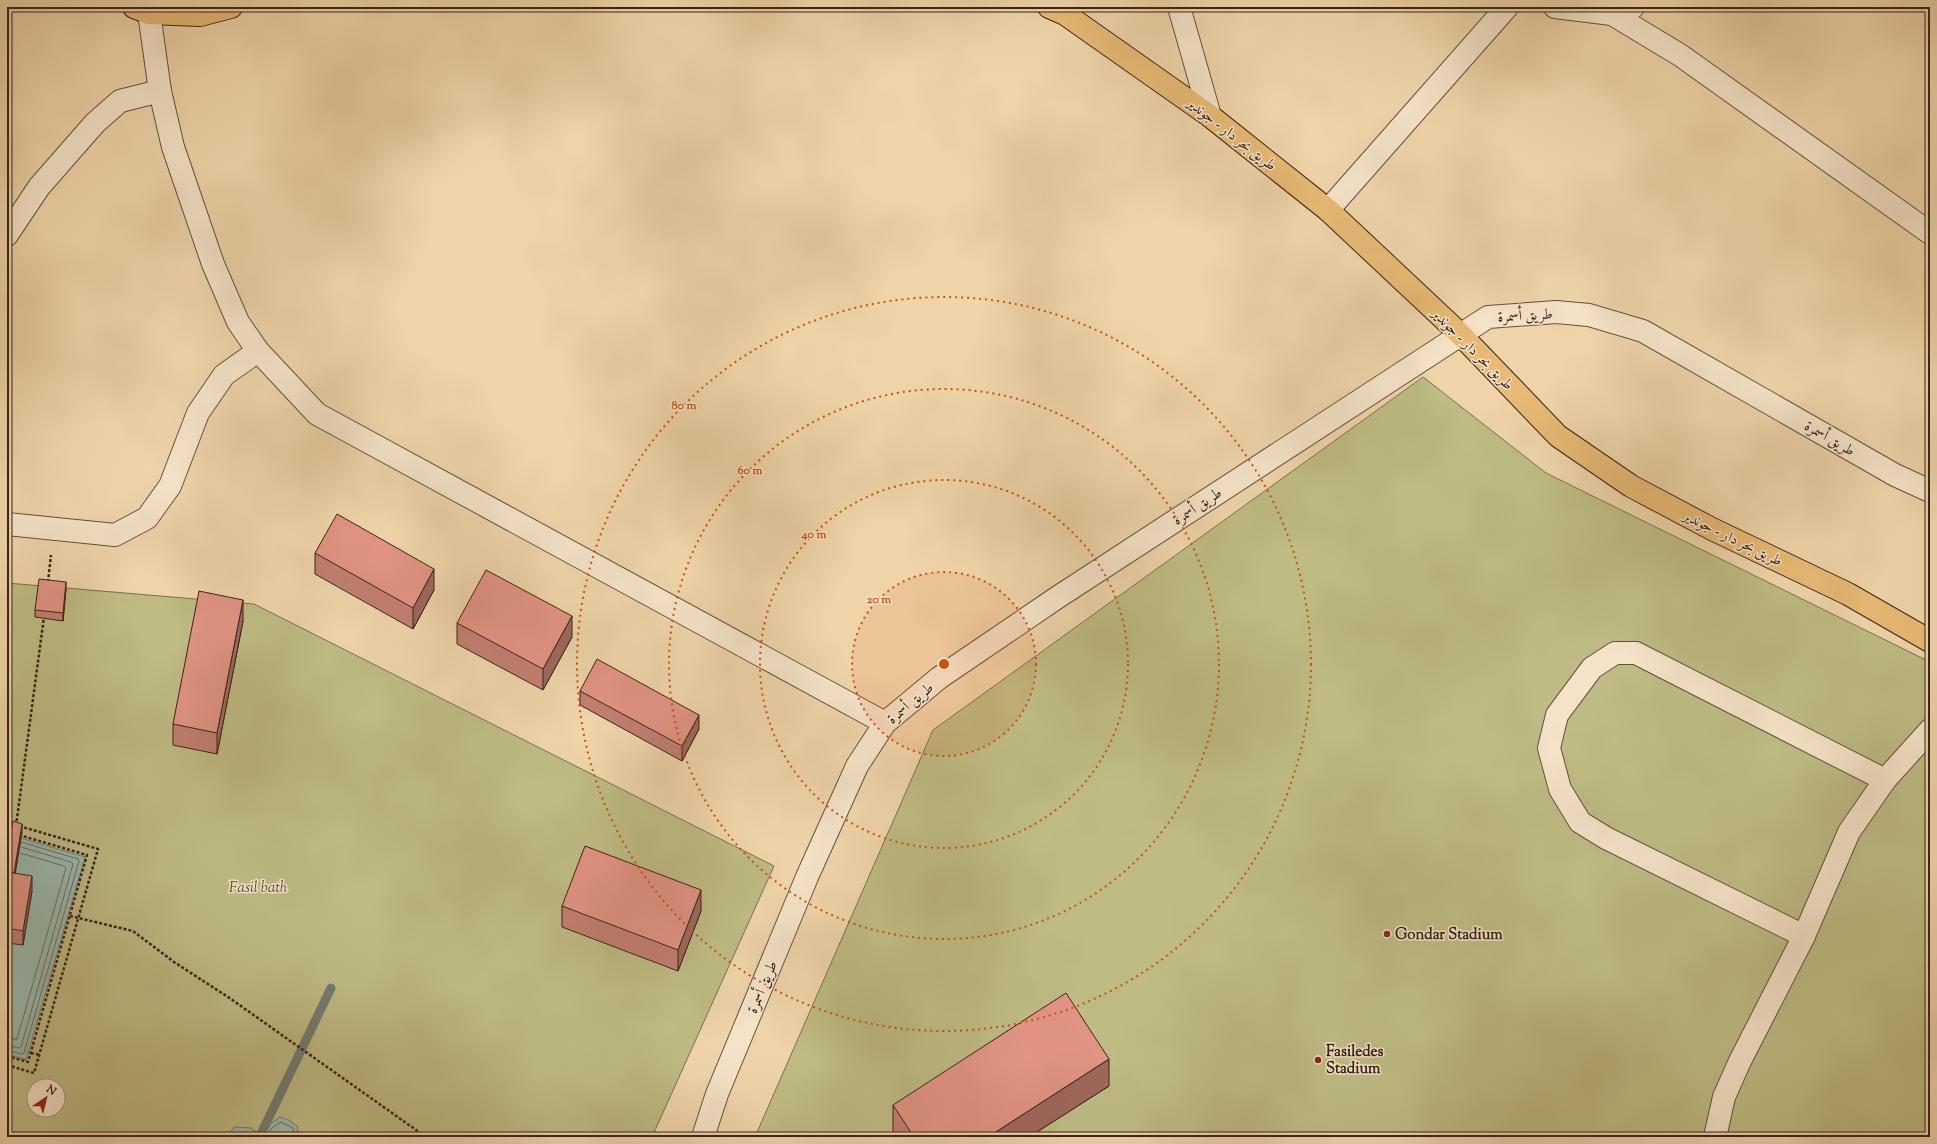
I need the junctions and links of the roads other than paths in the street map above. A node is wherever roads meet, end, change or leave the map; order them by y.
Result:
1 (230, 7) edge
2 (1049, 7) edge
3 (1178, 7) edge
4 (1507, 7) edge
5 (1555, 7) edge
6 (142, 10) edge
7 (1623, 10) edge
8 (197, 11) edge
9 (160, 91) junction
10 (1210, 116) junction
11 (1328, 210) junction
12 (1930, 233) edge
13 (7, 234) edge
14 (1460, 334) junction
15 (258, 351) junction
16 (1930, 491) edge
17 (7, 524) edge
18 (1930, 641) edge
19 (885, 723) junction
20 (1930, 730) edge
21 (1885, 780) junction
22 (1804, 936) junction
23 (703, 1137) edge
24 (1715, 1137) edge

1 - 8 highway
2 - 10 highway, طريق بحر دار - جوندير
3 - 10 street
4 - 11 street
5 - 7 street
6 - 8 highway
6 - 9 street
7 - 12 street
9 - 13 street
9 - 15 street
10 - 11 highway, طريق بحر دار - جوندير
11 - 14 highway, طريق بحر دار - جوندير
14 - 16 street, طريق أسمرة
14 - 18 highway, طريق بحر دار - جوندير
14 - 19 street, طريق أسمرة
15 - 17 street
15 - 19 street
19 - 23 street, طريق أسمرة
20 - 21 street
21 - 22 street
21 - 22 street
22 - 24 street

